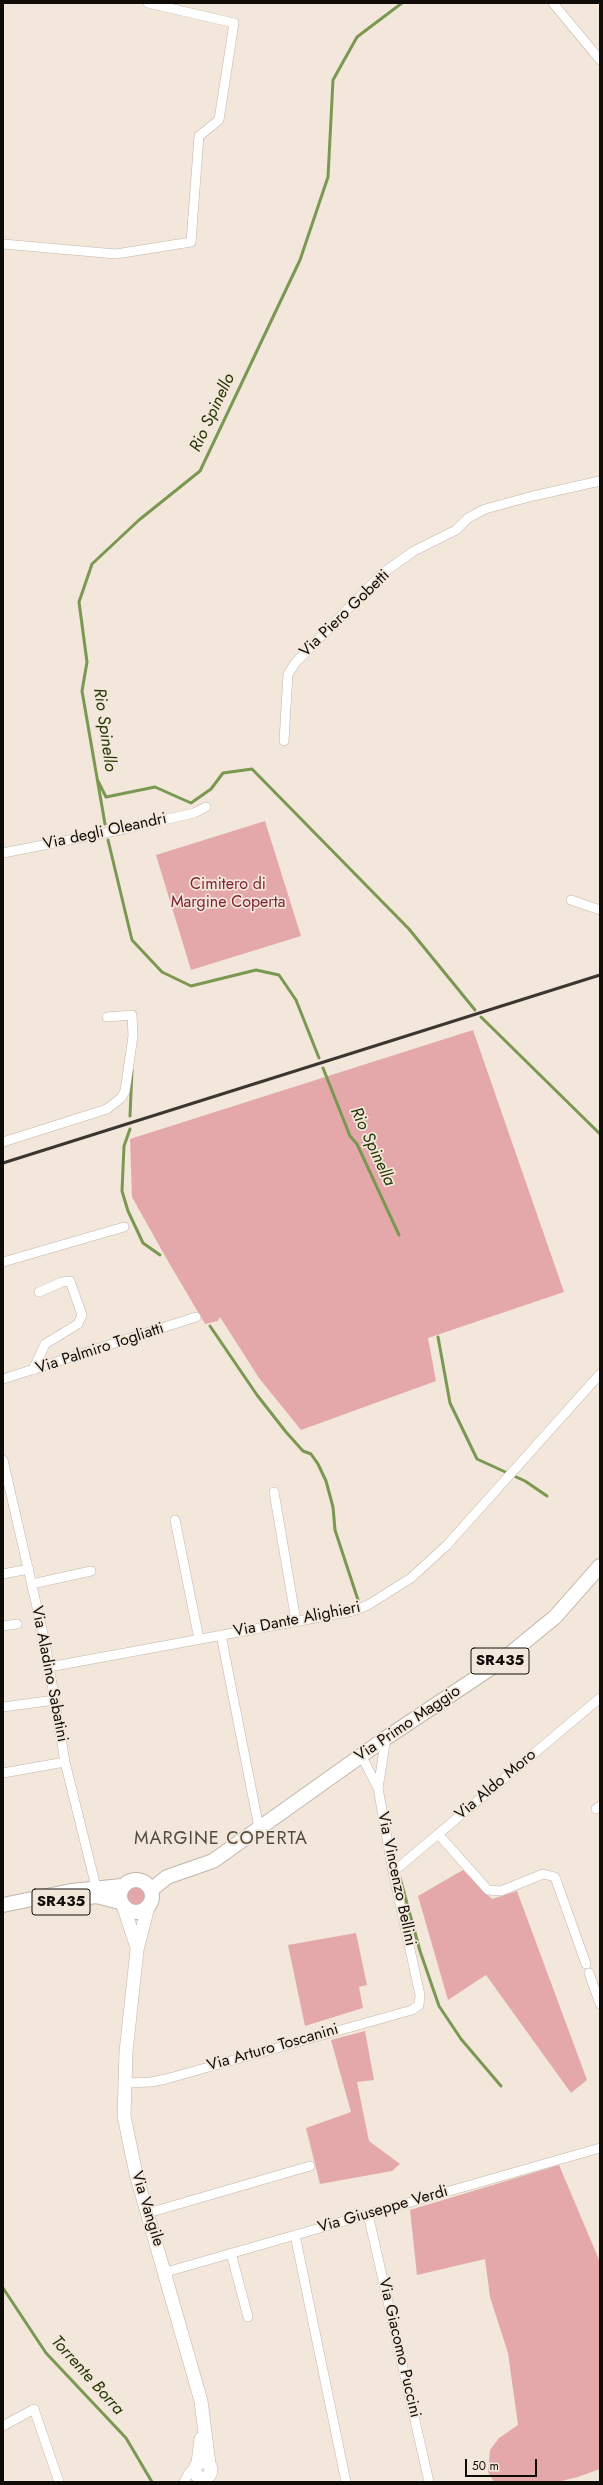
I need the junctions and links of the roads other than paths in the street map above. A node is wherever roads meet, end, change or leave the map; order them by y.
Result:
1 (148, 3) edge
2 (553, 3) edge
3 (600, 60) edge
4 (3, 244) edge
5 (600, 481) edge
6 (284, 741) dead end
7 (206, 807) dead end
8 (3, 853) edge
9 (572, 900) dead end
10 (600, 910) edge
11 (107, 1017) dead end
12 (3, 1142) edge
13 (124, 1227) dead end
14 (3, 1262) edge
15 (39, 1292) dead end
16 (196, 1317) dead end
17 (33, 1370) junction
18 (600, 1374) edge
19 (3, 1379) edge
20 (3, 1460) edge
21 (274, 1492) dead end
22 (175, 1520) dead end
23 (29, 1569) junction
24 (599, 1570) edge
25 (91, 1571) dead end
26 (3, 1574) edge
27 (32, 1584) junction
28 (296, 1621) junction
29 (17, 1624) dead end
30 (3, 1626) edge
31 (221, 1635) junction
32 (199, 1639) junction
33 (50, 1667) junction
34 (600, 1698) edge
35 (55, 1700) junction
36 (3, 1707) edge
37 (386, 1738) junction
38 (361, 1756) junction
39 (65, 1762) junction
40 (3, 1773) edge
41 (378, 1788) junction
42 (259, 1828) junction
43 (438, 1834) junction
44 (223, 1852) junction
45 (393, 1872) junction
46 (136, 1880) junction
47 (122, 1886) junction
48 (96, 1887) junction
49 (151, 1890) junction
50 (3, 1905) edge
51 (122, 1905) junction
52 (148, 1907) junction
53 (3, 1914) edge
54 (137, 1950) junction
55 (600, 2004) edge
56 (419, 2005) joint
57 (124, 2083) junction
58 (600, 2148) edge
59 (310, 2166) dead end
60 (148, 2213) junction
61 (368, 2214) junction
62 (296, 2235) junction
63 (231, 2253) junction
64 (166, 2272) junction
65 (248, 2317) dead end
66 (3, 2426) edge
67 (206, 2474) edge
68 (59, 2482) edge
69 (184, 2482) edge
70 (346, 2482) edge
71 (429, 2482) edge

1 - 4 street
2 - 3 street
5 - 6 street, Via Piero Gobetti
7 - 8 street, Via degli Oleandri
9 - 10 street
11 - 12 street
13 - 14 street
15 - 17 street
16 - 17 street, Via Palmiro Togliatti
17 - 19 street, Via Palmiro Togliatti
18 - 28 street, Via Dante Alighieri
20 - 23 street, Via Aladino Sabatini
21 - 28 street
22 - 32 street
23 - 26 street
23 - 27 street, Via Aladino Sabatini
24 - 37 main road, Via Primo Maggio / SR435
25 - 27 street
27 - 33 street, Via Aladino Sabatini
28 - 31 street, Via Dante Alighieri
29 - 30 street
31 - 32 street, Via Dante Alighieri
31 - 42 street
32 - 33 street, Via Dante Alighieri
33 - 35 street, Via Aladino Sabatini
34 - 43 street, Via Aldo Moro
35 - 36 street
35 - 39 street, Via Aladino Sabatini
37 - 38 main road, Via Primo Maggio / SR435
37 - 41 street
38 - 41 street, Via Vincenzo Bellini
38 - 42 main road, Via Primo Maggio / SR435
39 - 40 street
39 - 48 street, Via Aladino Sabatini
41 - 45 street, Via Vincenzo Bellini
42 - 44 main road, Via Primo Maggio / SR435
43 - 45 street, Via Aldo Moro
43 - 55 street
44 - 46 main road, SR435
44 - 49 main road, Via Primo Maggio
45 - 56 street, Via Vincenzo Bellini
46 - 47 main road, SR435
46 - 49 main road
47 - 48 main road, SR435
47 - 51 main road
48 - 50 main road, SR435
49 - 52 main road
51 - 52 main road, SR435
51 - 53 main road, SR435
51 - 54 street
52 - 54 street
54 - 57 street, Via Vangile
56 - 57 street, Via Arturo Toscanini
57 - 60 street, Via Vangile
58 - 61 street, Via Giuseppe Verdi
59 - 60 street
60 - 64 street, Via Vangile
61 - 62 street, Via Giuseppe Verdi
61 - 71 street, Via Giacomo Puccini
62 - 63 street, Via Giuseppe Verdi
62 - 70 street
63 - 64 street, Via Giuseppe Verdi
63 - 65 street
64 - 67 street, Via Vangile
66 - 68 street
67 - 69 street

